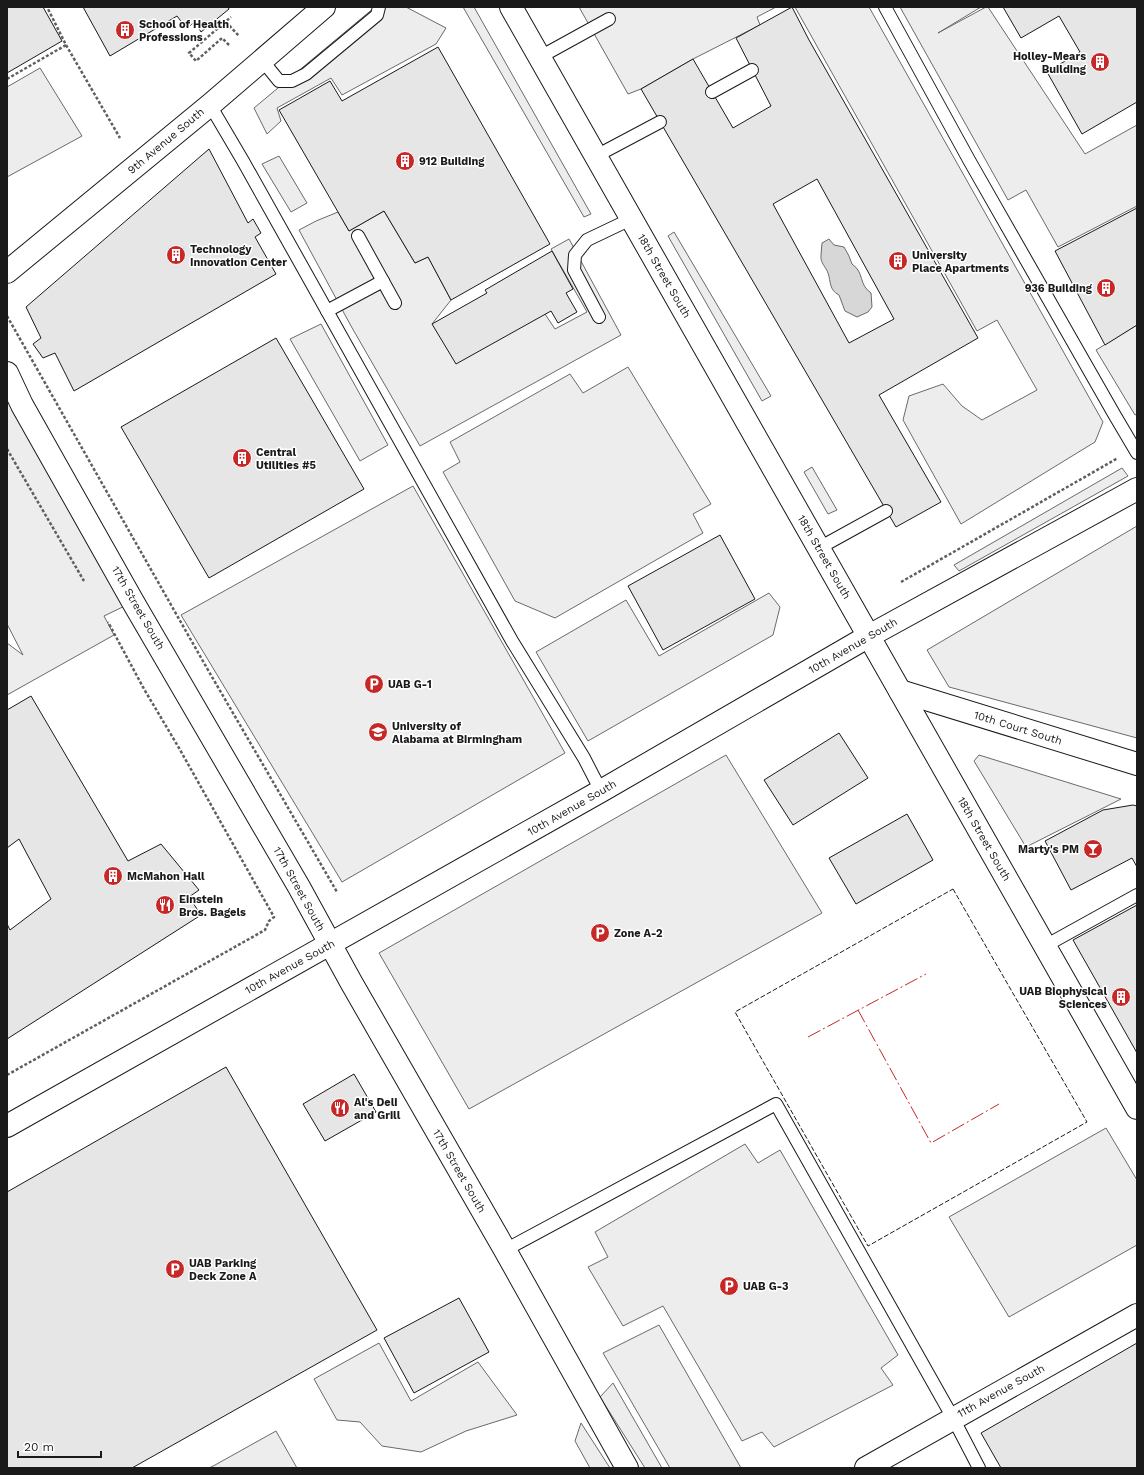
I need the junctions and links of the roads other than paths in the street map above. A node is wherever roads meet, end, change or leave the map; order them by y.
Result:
1 (324, 7) edge
2 (379, 7) edge
3 (511, 7) edge
4 (884, 7) edge
5 (609, 19) dead end
6 (540, 57) junction
7 (262, 60) junction
8 (752, 70) dead end
9 (712, 92) dead end
10 (210, 105) junction
11 (660, 122) dead end
12 (596, 156) junction
13 (631, 219) junction
14 (358, 236) dead end
15 (7, 272) edge
16 (383, 281) junction
17 (395, 303) dead end
18 (327, 311) junction
19 (599, 317) dead end
20 (7, 373) edge
21 (1136, 450) edge
22 (1137, 488) edge
23 (886, 511) dead end
24 (819, 548) junction
25 (869, 636) junction
26 (900, 691) junction
27 (1137, 764) edge
28 (601, 792) junction
29 (1137, 895) edge
30 (330, 944) junction
31 (1045, 946) junction
32 (1137, 1108) edge
33 (7, 1126) edge
34 (505, 1250) junction
35 (1137, 1315) edge
36 (953, 1418) junction
37 (627, 1468) edge
38 (866, 1468) edge
39 (979, 1468) edge

1 - 7 street, 9th Avenue South
2 - 7 lane
3 - 6 street, 18th Street South
4 - 21 lane
5 - 6 lane
6 - 12 street, 18th Street South
7 - 10 street, 9th Avenue South
8 - 9 lane
10 - 15 street, 9th Avenue South
10 - 18 lane
11 - 12 lane
12 - 13 street, 18th Street South
13 - 19 lane
13 - 24 street, 18th Street South
14 - 16 lane
16 - 17 lane
16 - 18 lane
18 - 28 lane
20 - 30 street, 17th Street South
22 - 25 street, 10th Avenue South
23 - 24 lane
24 - 25 street, 18th Street South
25 - 26 street, 18th Street South
25 - 28 street, 10th Avenue South
26 - 27 street, 10th Court South
26 - 31 street, 18th Street South
28 - 30 street, 10th Avenue South
29 - 31 lane
30 - 33 street, 10th Avenue South
30 - 34 street, 17th Street South
31 - 32 street, 18th Street South
34 - 36 lane
34 - 37 street, 17th Street South
35 - 36 street, 11th Avenue South
36 - 38 street, 11th Avenue South
36 - 39 lane

